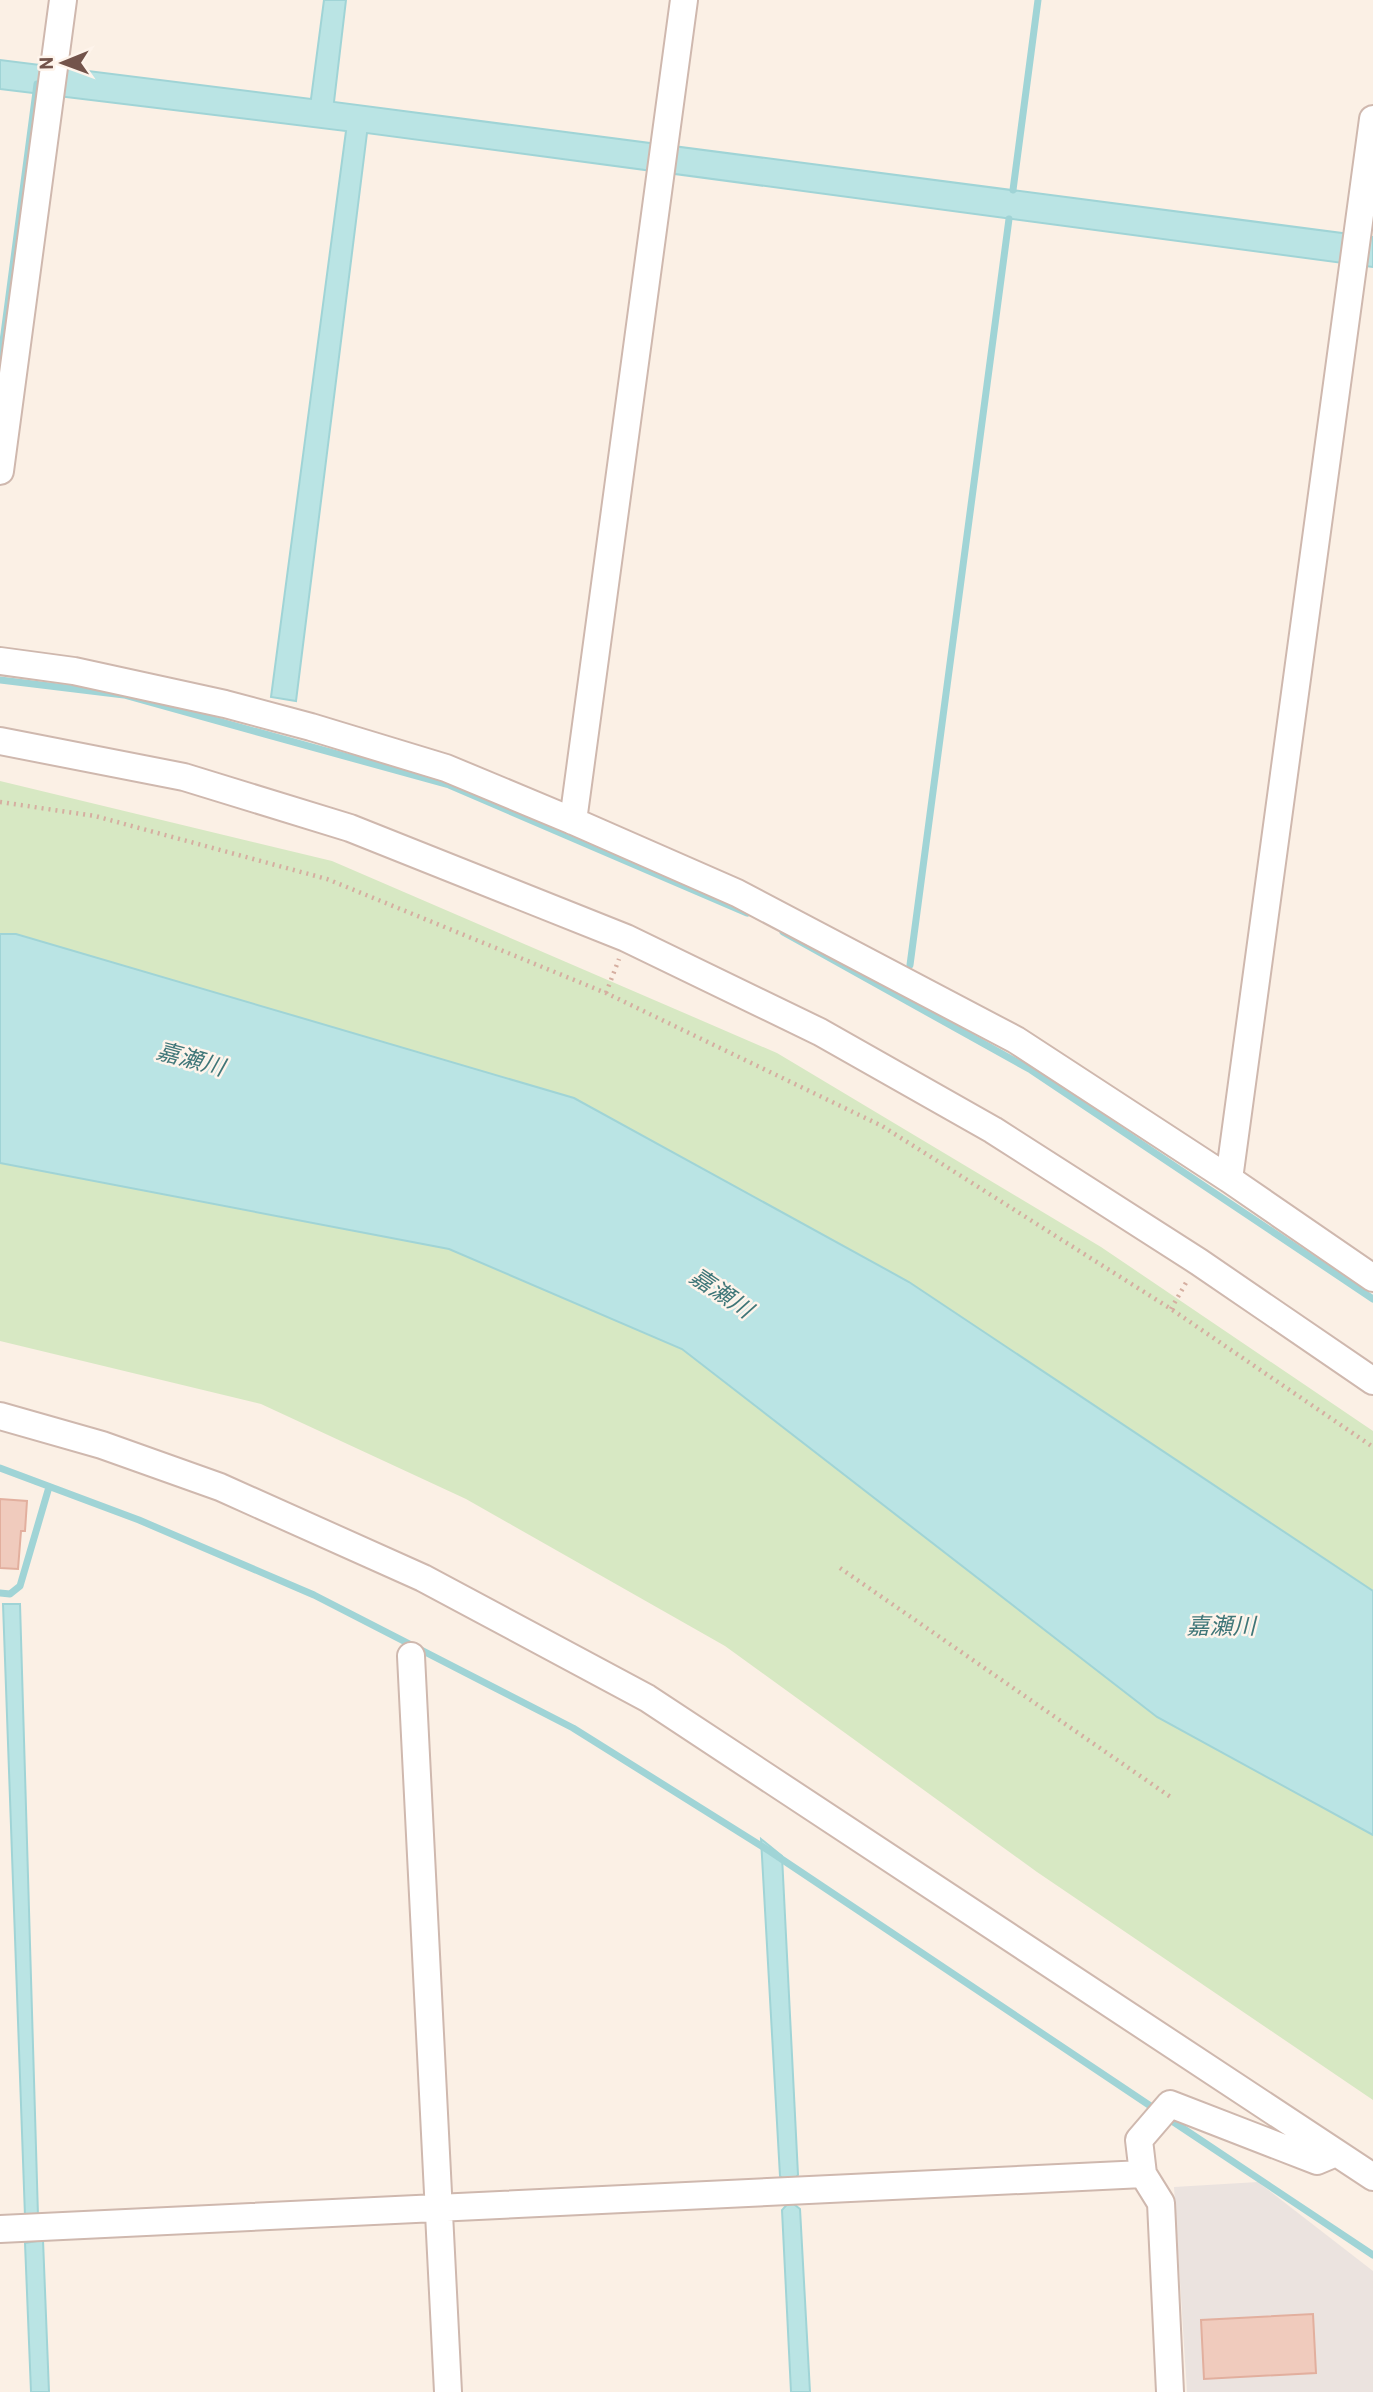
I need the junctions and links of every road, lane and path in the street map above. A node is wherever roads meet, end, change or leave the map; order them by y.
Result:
1 (63, 0) edge
2 (684, 0) edge
3 (1373, 119) edge
4 (0, 471) edge
5 (0, 661) edge
6 (0, 741) edge
7 (0, 802) edge
8 (573, 821) junction
9 (626, 938) junction
10 (606, 993) junction
11 (1228, 1180) junction
12 (1199, 1262) junction
13 (1373, 1278) edge
14 (1171, 1309) junction
15 (1373, 1381) edge
16 (0, 1416) edge
17 (1373, 1447) edge
18 (840, 1568) dead end
19 (411, 1657) dead end
20 (1172, 1798) dead end
21 (1336, 2152) junction
22 (1143, 2174) junction
23 (1373, 2177) edge
24 (438, 2207) junction
25 (0, 2229) edge
26 (448, 2392) edge
27 (1171, 2392) edge

1 - 4 street
2 - 8 street
3 - 11 street
5 - 8 street
6 - 9 street
7 - 10 path
8 - 11 street
9 - 10 path
9 - 12 street
10 - 14 path
11 - 13 street
12 - 14 path
12 - 15 street
14 - 17 path
16 - 21 street
18 - 20 path
19 - 24 street
21 - 22 street
21 - 23 street
22 - 24 street
22 - 27 street
24 - 25 street
24 - 26 street

